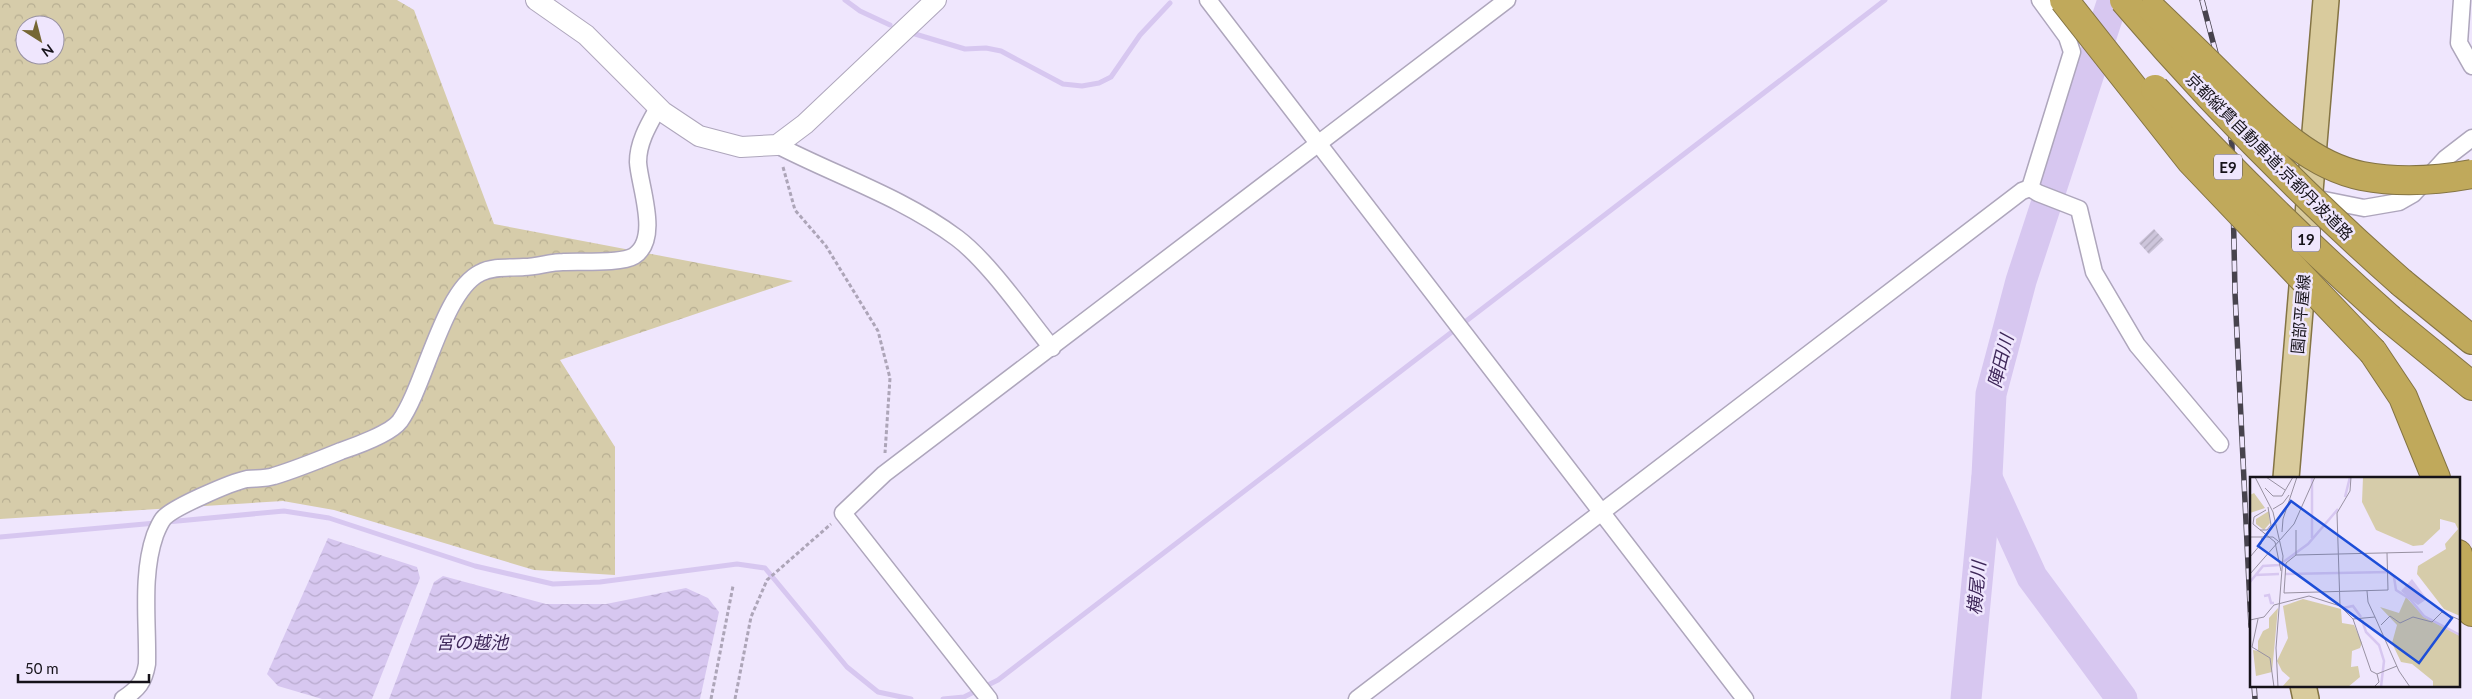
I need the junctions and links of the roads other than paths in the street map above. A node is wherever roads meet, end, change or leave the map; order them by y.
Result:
1 (536, 0) edge
2 (936, 0) edge
3 (1208, 0) edge
4 (1507, 0) edge
5 (2040, 0) edge
6 (2064, 0) edge
7 (2082, 0) edge
8 (2124, 0) edge
9 (2143, 0) edge
10 (2326, 0) edge
11 (2462, 0) edge
12 (2472, 66) edge
13 (658, 108) junction
14 (2472, 138) edge
15 (1319, 144) junction
16 (777, 145) junction
17 (2472, 174) edge
18 (2034, 191) junction
19 (2309, 197) junction
20 (2472, 340) edge
21 (1052, 348) junction
22 (2472, 386) edge
23 (2220, 444) dead end
24 (2286, 477) edge
25 (2436, 477) edge
26 (1601, 511) junction
27 (2460, 562) edge
28 (2472, 612) edge
29 (2303, 686) edge
30 (123, 699) edge
31 (989, 699) edge
32 (1357, 699) edge
33 (1745, 699) edge
34 (2306, 699) edge

1 - 13 street
2 - 16 street
3 - 15 street
4 - 15 street
5 - 18 street
6 - 25 highway, bridge
7 - 22 highway, E9, bridge
8 - 20 highway, 京都縦貫自動車道;京都丹波道路 / E9, bridge
9 - 17 highway, bridge
10 - 19 main road, 園部平屋線 / 19
11 - 12 street
13 - 16 street
13 - 30 street
14 - 19 street
15 - 21 street
15 - 26 street
16 - 21 street
18 - 23 street
18 - 26 street
19 - 24 main road, 園部平屋線 / 19
21 - 31 street
26 - 32 street
26 - 33 street
27 - 28 highway
29 - 34 main road

